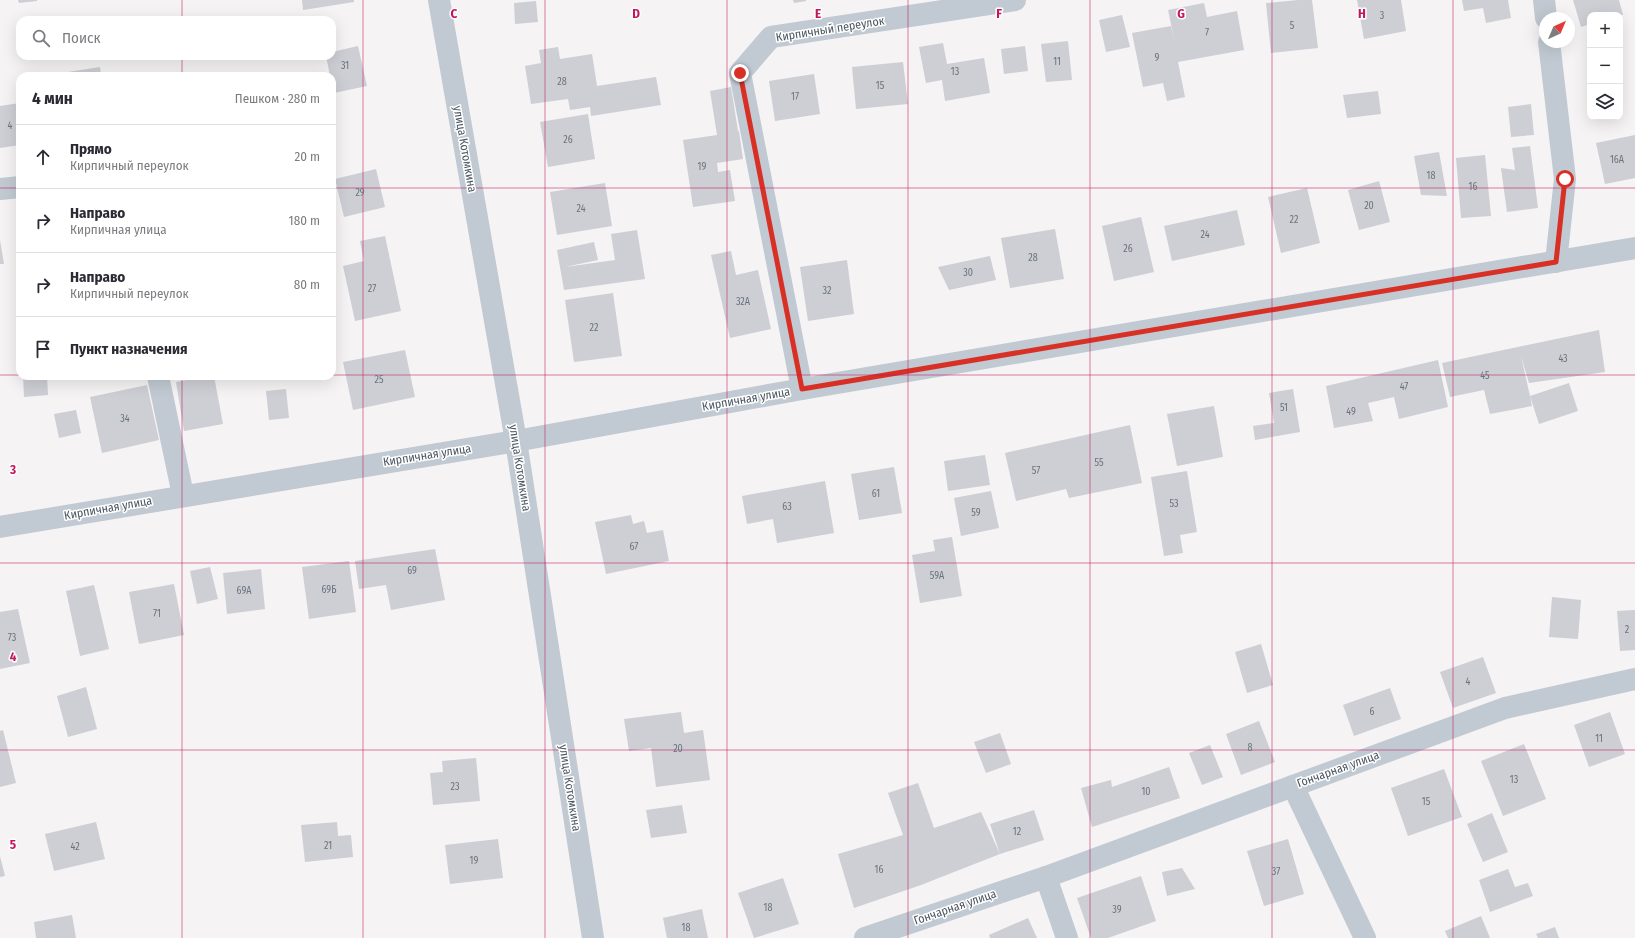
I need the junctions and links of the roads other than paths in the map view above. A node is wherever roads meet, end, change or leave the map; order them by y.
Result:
1 (439, 0) edge
2 (1016, 0) edge
3 (1544, 0) edge
4 (1545, 12) edge
5 (1549, 48) edge
6 (16, 187) edge
7 (0, 189) edge
8 (1635, 248) edge
9 (1556, 262) junction
10 (159, 380) edge
11 (802, 389) junction
12 (516, 440) junction
13 (183, 496) junction
14 (0, 527) edge
15 (1635, 679) edge
16 (1293, 786) junction
17 (1046, 876) junction
18 (593, 938) edge
19 (865, 938) edge
20 (1066, 938) edge
21 (1365, 938) edge

1 - 12 street, улица Котомкина
2 - 11 street, Кирпичный переулок
3 - 4 street
5 - 9 street
6 - 7 street
8 - 9 street, Кирпичная улица
9 - 11 street, Кирпичная улица
10 - 13 street
11 - 12 street, Кирпичная улица
12 - 13 street, Кирпичная улица
12 - 18 street, улица Котомкина
13 - 14 street, Кирпичная улица
15 - 16 street, Гончарная улица
16 - 17 street, Гончарная улица
16 - 21 street
17 - 19 street, Гончарная улица
17 - 20 street

